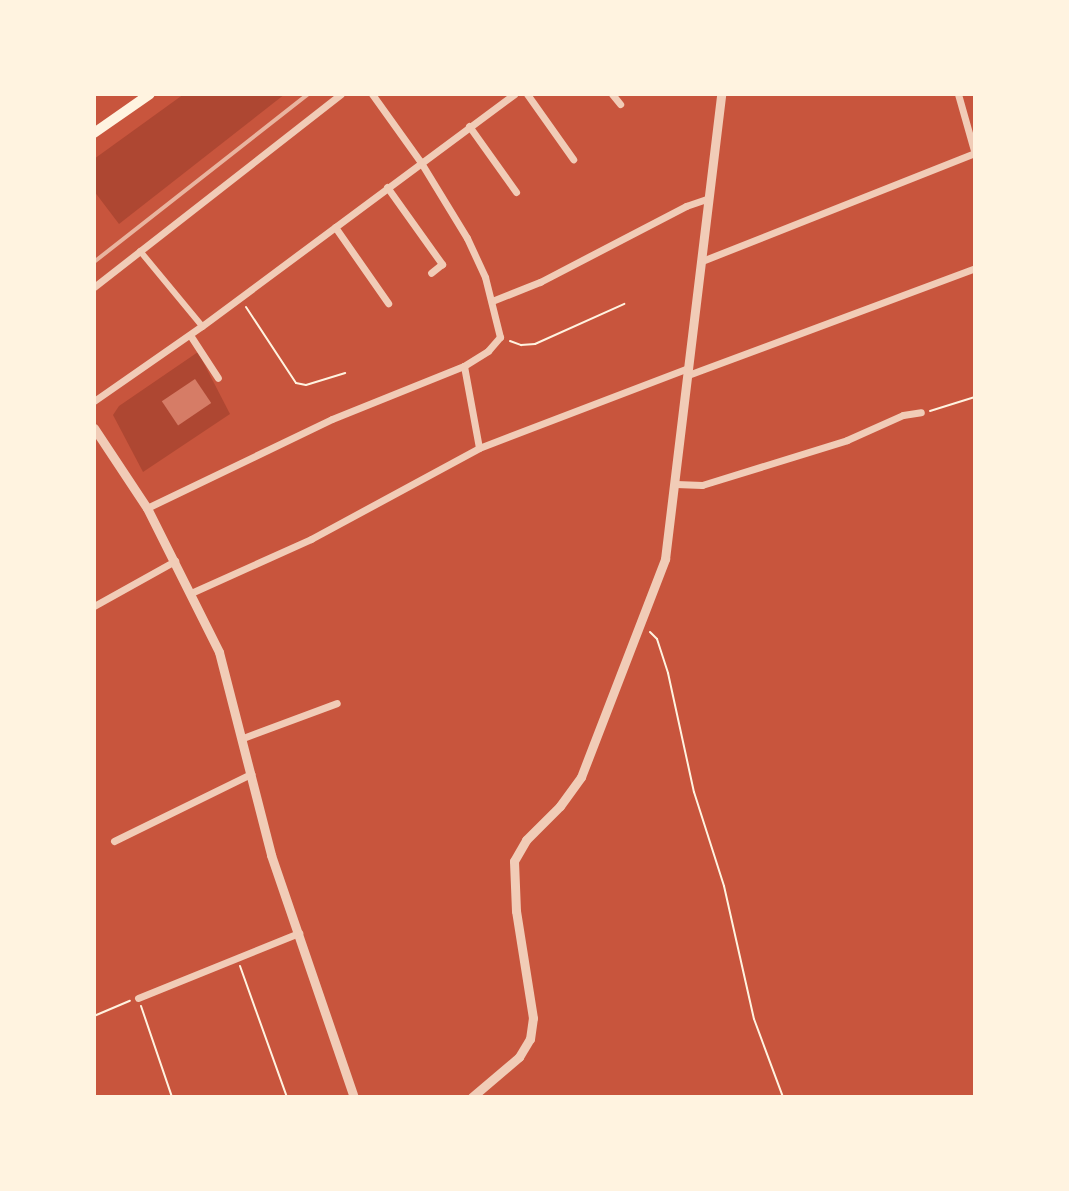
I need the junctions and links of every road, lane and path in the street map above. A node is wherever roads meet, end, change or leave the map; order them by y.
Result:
1 (150, 94) edge
2 (341, 94) edge
3 (372, 94) edge
4 (514, 94) edge
5 (527, 94) edge
6 (612, 94) edge
7 (721, 94) edge
8 (958, 94) edge
9 (620, 104) dead end
10 (469, 126) junction
11 (94, 133) edge
12 (975, 154) edge
13 (573, 159) dead end
14 (420, 161) junction
15 (387, 187) junction
16 (516, 192) dead end
17 (709, 198) junction
18 (335, 227) junction
19 (140, 251) junction
20 (702, 261) junction
21 (975, 268) edge
22 (431, 273) dead end
23 (94, 287) edge
24 (239, 299) junction
25 (492, 301) junction
26 (388, 303) dead end
27 (624, 304) dead end
28 (202, 326) junction
29 (190, 335) junction
30 (500, 337) junction
31 (464, 366) junction
32 (688, 372) junction
33 (345, 373) dead end
34 (218, 378) dead end
35 (975, 397) edge
36 (94, 401) edge
37 (921, 412) joint
38 (94, 428) edge
39 (479, 448) junction
40 (676, 484) junction
41 (147, 508) junction
42 (175, 561) junction
43 (191, 593) junction
44 (94, 606) edge
45 (642, 622) junction
46 (337, 703) dead end
47 (243, 738) junction
48 (251, 774) junction
49 (114, 841) dead end
50 (300, 933) junction
51 (238, 957) junction
52 (138, 998) junction
53 (94, 1016) edge
54 (172, 1097) edge
55 (287, 1097) edge
56 (354, 1097) edge
57 (472, 1097) edge
58 (783, 1097) edge

1 - 11 main road
2 - 19 street
3 - 14 street
4 - 10 street
5 - 13 street
6 - 9 street
7 - 17 street
8 - 12 street
10 - 14 street
10 - 16 street
12 - 20 street
14 - 15 street
14 - 25 street
15 - 18 street
15 - 22 street
17 - 20 street
17 - 25 street
18 - 24 street
18 - 26 street
19 - 23 street
19 - 28 street
20 - 32 street
21 - 32 street
24 - 28 street
24 - 33 path
25 - 30 street
27 - 30 path
28 - 29 street
29 - 34 street
29 - 36 street
30 - 31 street
31 - 39 street
31 - 41 street
32 - 39 street
32 - 40 street
35 - 37 path
37 - 40 street
38 - 41 street
39 - 43 street
40 - 45 street
41 - 42 street
42 - 43 street
42 - 44 street
43 - 47 street
45 - 57 street
45 - 58 path
46 - 47 street
47 - 48 street
48 - 49 street
48 - 50 street
50 - 51 street
50 - 56 street
51 - 52 street
51 - 55 path
52 - 53 path
52 - 54 path

